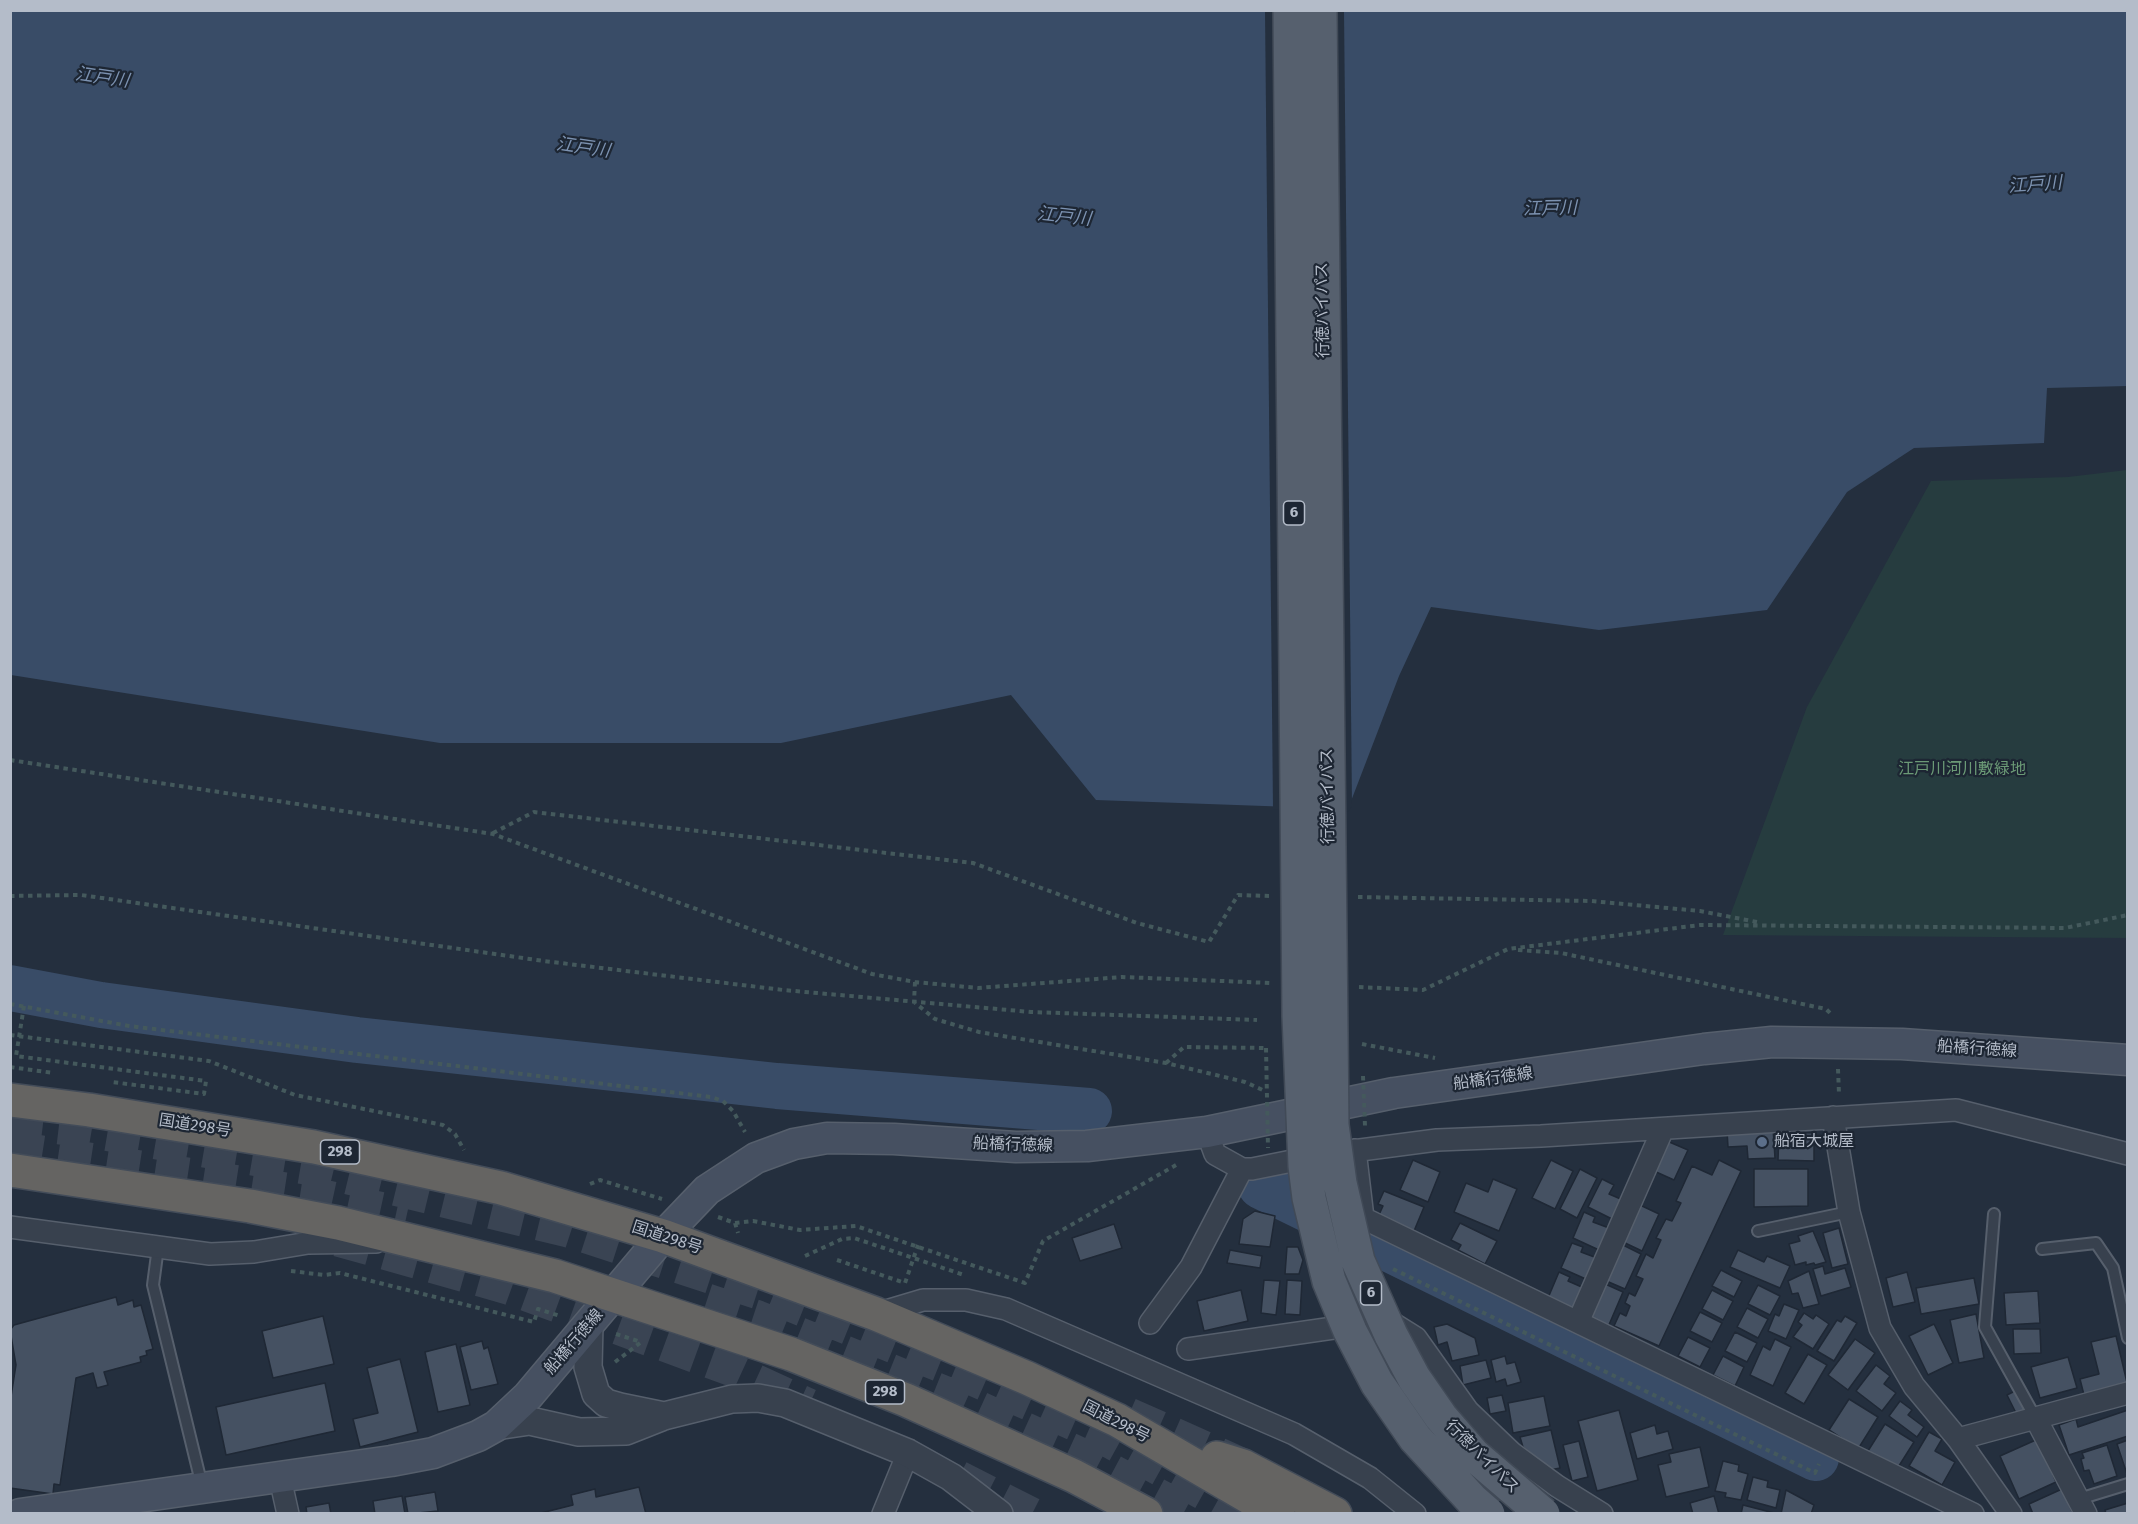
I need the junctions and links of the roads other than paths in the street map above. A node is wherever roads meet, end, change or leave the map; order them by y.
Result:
1 (1290, 10) edge
2 (1320, 10) edge
3 (2127, 1060) edge
4 (10, 1100) edge
5 (1837, 1116) junction
6 (1663, 1129) junction
7 (1207, 1132) junction
8 (1355, 1150) junction
9 (2127, 1154) edge
10 (1322, 1155) junction
11 (1242, 1169) junction
12 (10, 1170) edge
13 (1849, 1212) junction
14 (1994, 1215) dead end
15 (10, 1227) edge
16 (1758, 1231) dead end
17 (663, 1236) junction
18 (427, 1243) junction
19 (158, 1247) junction
20 (2042, 1249) dead end
21 (615, 1295) junction
22 (876, 1314) junction
23 (1578, 1322) junction
24 (1150, 1323) dead end
25 (1368, 1323) junction
26 (589, 1325) junction
27 (2127, 1338) edge
28 (1188, 1349) dead end
29 (2127, 1393) edge
30 (664, 1416) junction
31 (2036, 1419) junction
32 (1117, 1420) junction
33 (496, 1426) junction
34 (982, 1434) junction
35 (1958, 1439) junction
36 (908, 1453) junction
37 (280, 1478) junction
38 (2127, 1484) edge
39 (203, 1489) junction
40 (2082, 1506) edge
41 (20, 1514) edge
42 (288, 1514) edge
43 (883, 1514) edge
44 (999, 1514) edge
45 (1107, 1514) edge
46 (1146, 1514) edge
47 (1278, 1514) edge
48 (1335, 1514) edge
49 (1415, 1514) edge
50 (1488, 1514) edge
51 (1543, 1514) edge
52 (1602, 1514) edge
53 (1973, 1514) edge
54 (2011, 1514) edge

1 - 50 main road, 行徳バイパス / 6, bridge
2 - 51 main road, 行徳バイパス / 6, bridge
3 - 7 main road, 船橋行徳線
4 - 17 highway, 国道298号 / 298
5 - 6 street
5 - 9 street
5 - 13 street
6 - 8 street
6 - 23 street
7 - 11 street
7 - 17 main road, 船橋行徳線
8 - 10 street
8 - 23 street
10 - 11 street
10 - 25 street
11 - 24 street
12 - 18 highway, 298
13 - 16 lane
13 - 35 street
14 - 31 lane
15 - 19 street
17 - 21 main road, 船橋行徳線
17 - 22 highway, 国道298号 / 298
18 - 19 street
18 - 21 highway, 298
19 - 39 lane
20 - 27 lane
21 - 26 main road, 船橋行徳線
21 - 34 highway, 298
22 - 32 highway, 国道298号 / 298
22 - 49 street
23 - 53 street
25 - 28 street
25 - 52 street
26 - 30 street
26 - 33 main road, 船橋行徳線
29 - 31 street
30 - 33 street
30 - 36 street
31 - 35 street
31 - 40 street
32 - 47 highway, 国道298号 / 298
32 - 48 highway, 298
33 - 37 main road, 船橋行徳線
34 - 45 highway, 298
34 - 46 highway, 298
35 - 54 street
36 - 43 street
36 - 44 street
37 - 39 main road, 船橋行徳線
37 - 42 street
38 - 40 lane
39 - 41 main road, 船橋行徳線

